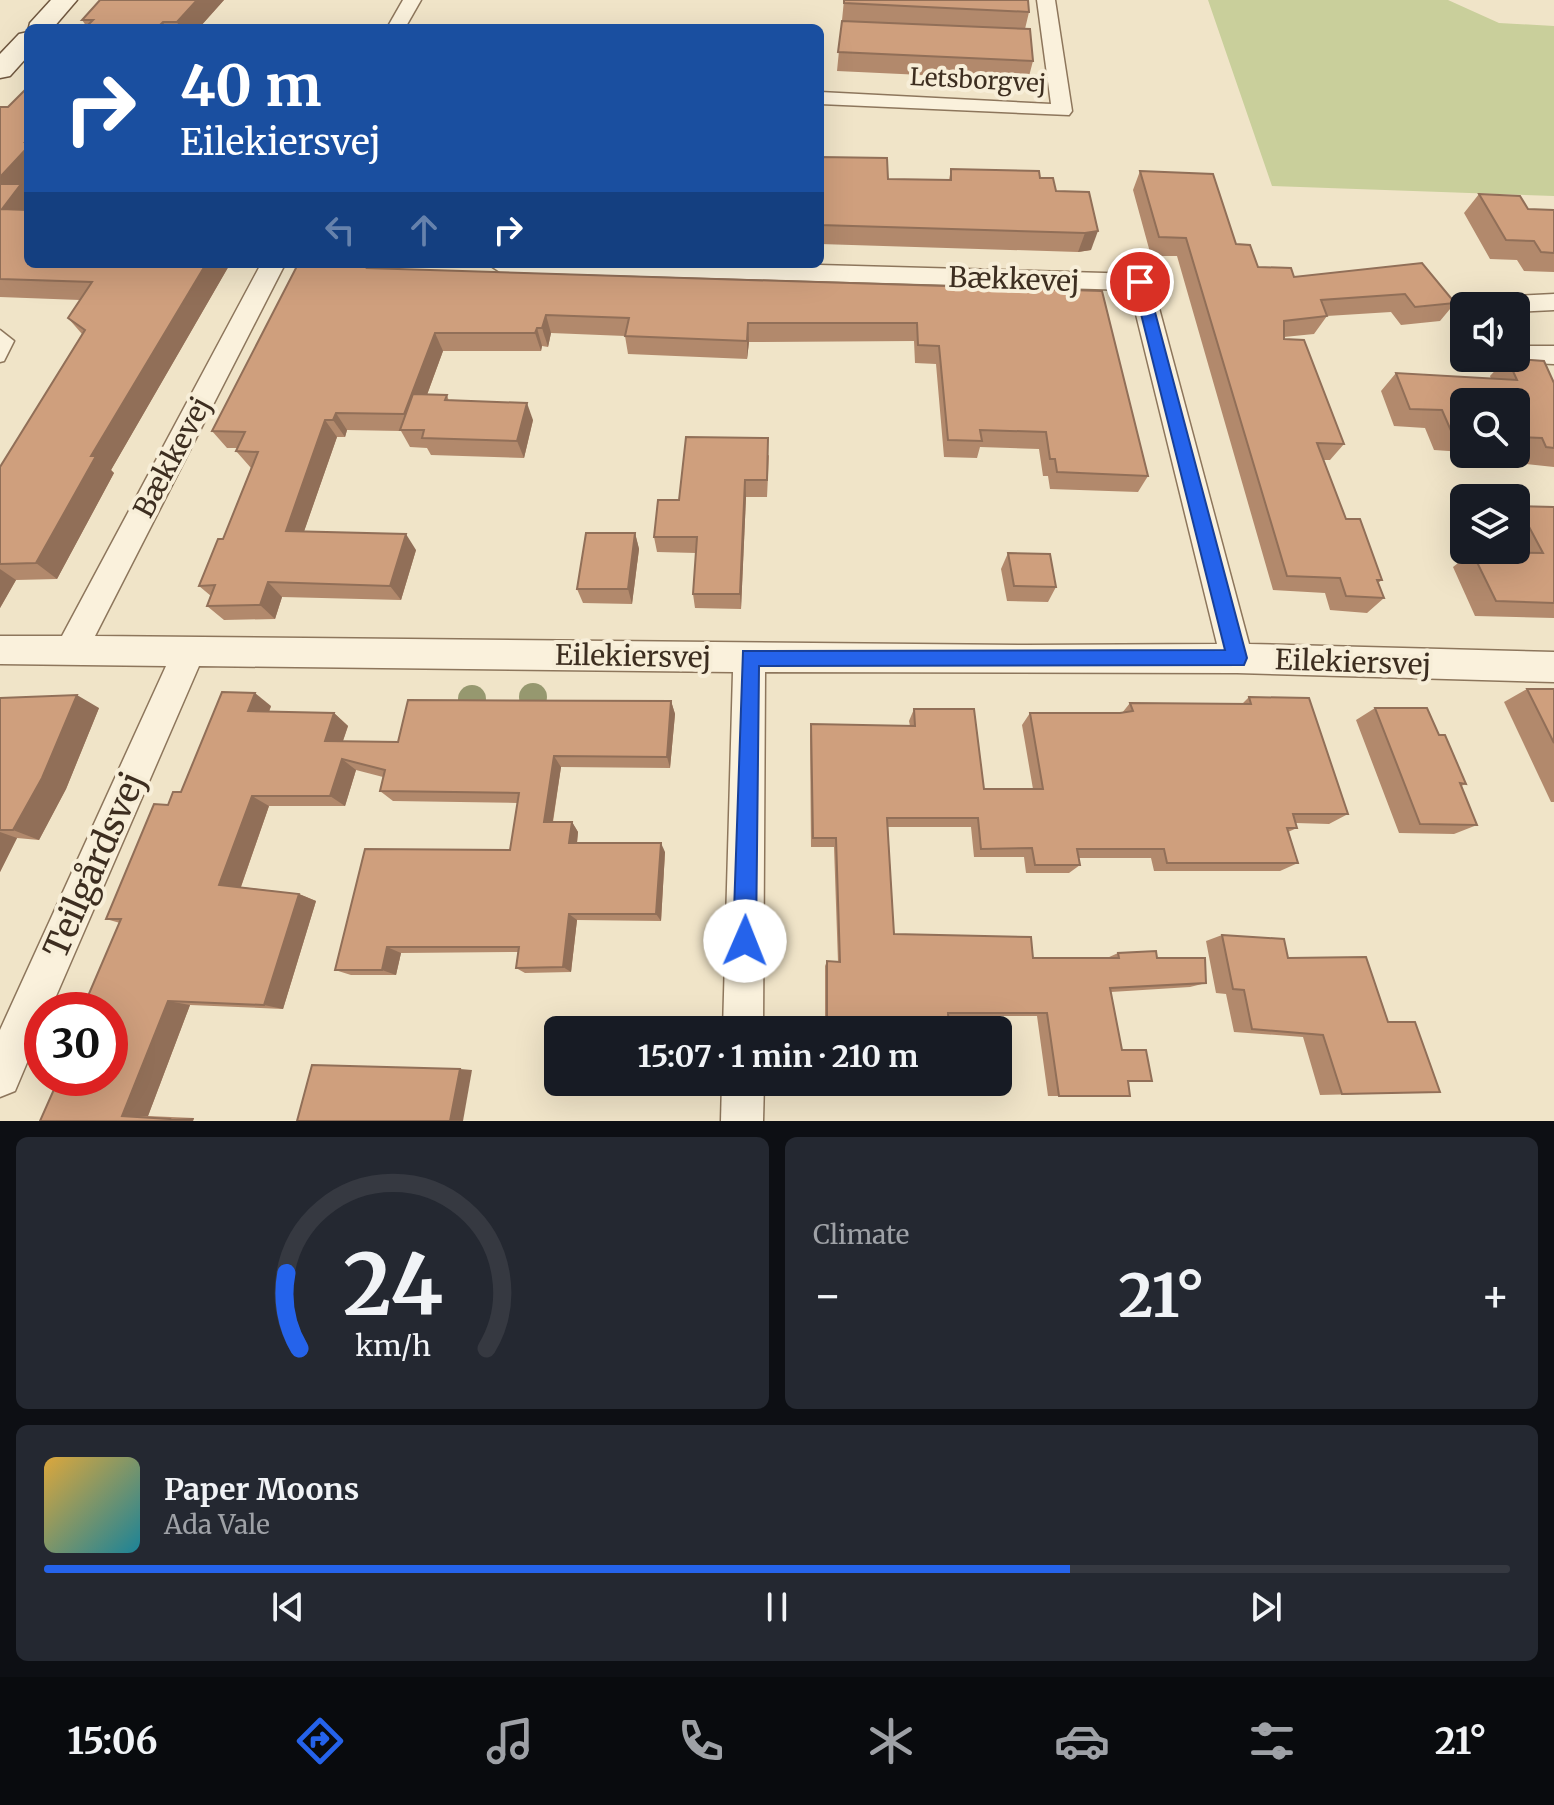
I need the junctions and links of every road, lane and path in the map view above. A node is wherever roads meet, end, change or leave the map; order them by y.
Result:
1 (65, 0) edge
2 (412, 0) edge
3 (1046, 0) edge
4 (43, 24) edge
5 (398, 24) edge
6 (24, 44) edge
7 (0, 70) edge
8 (824, 98) edge
9 (271, 268) edge
10 (642, 268) edge
11 (1554, 302) edge
12 (1530, 303) edge
13 (0, 334) edge
14 (1530, 355) edge
15 (1554, 355) edge
16 (0, 358) edge
17 (0, 650) edge
18 (71, 651) junction
19 (188, 654) junction
20 (749, 658) junction
21 (1237, 658) junction
22 (1554, 667) edge
23 (743, 1016) edge
24 (0, 1076) edge
25 (743, 1096) edge
26 (742, 1121) edge

1 - 4 street
2 - 5 street
3 - 8 street, Letsborgvej
6 - 7 street
9 - 18 street, Bækkevej
10 - 21 street, Bækkevej
11 - 12 street
13 - 16 lane
14 - 15 street
17 - 18 street, Eilekiersvej
18 - 19 street, Eilekiersvej
19 - 20 street, Eilekiersvej
19 - 24 street, Teilgårdsvej
20 - 21 street, Eilekiersvej
20 - 23 street
21 - 22 street, Eilekiersvej
25 - 26 street

